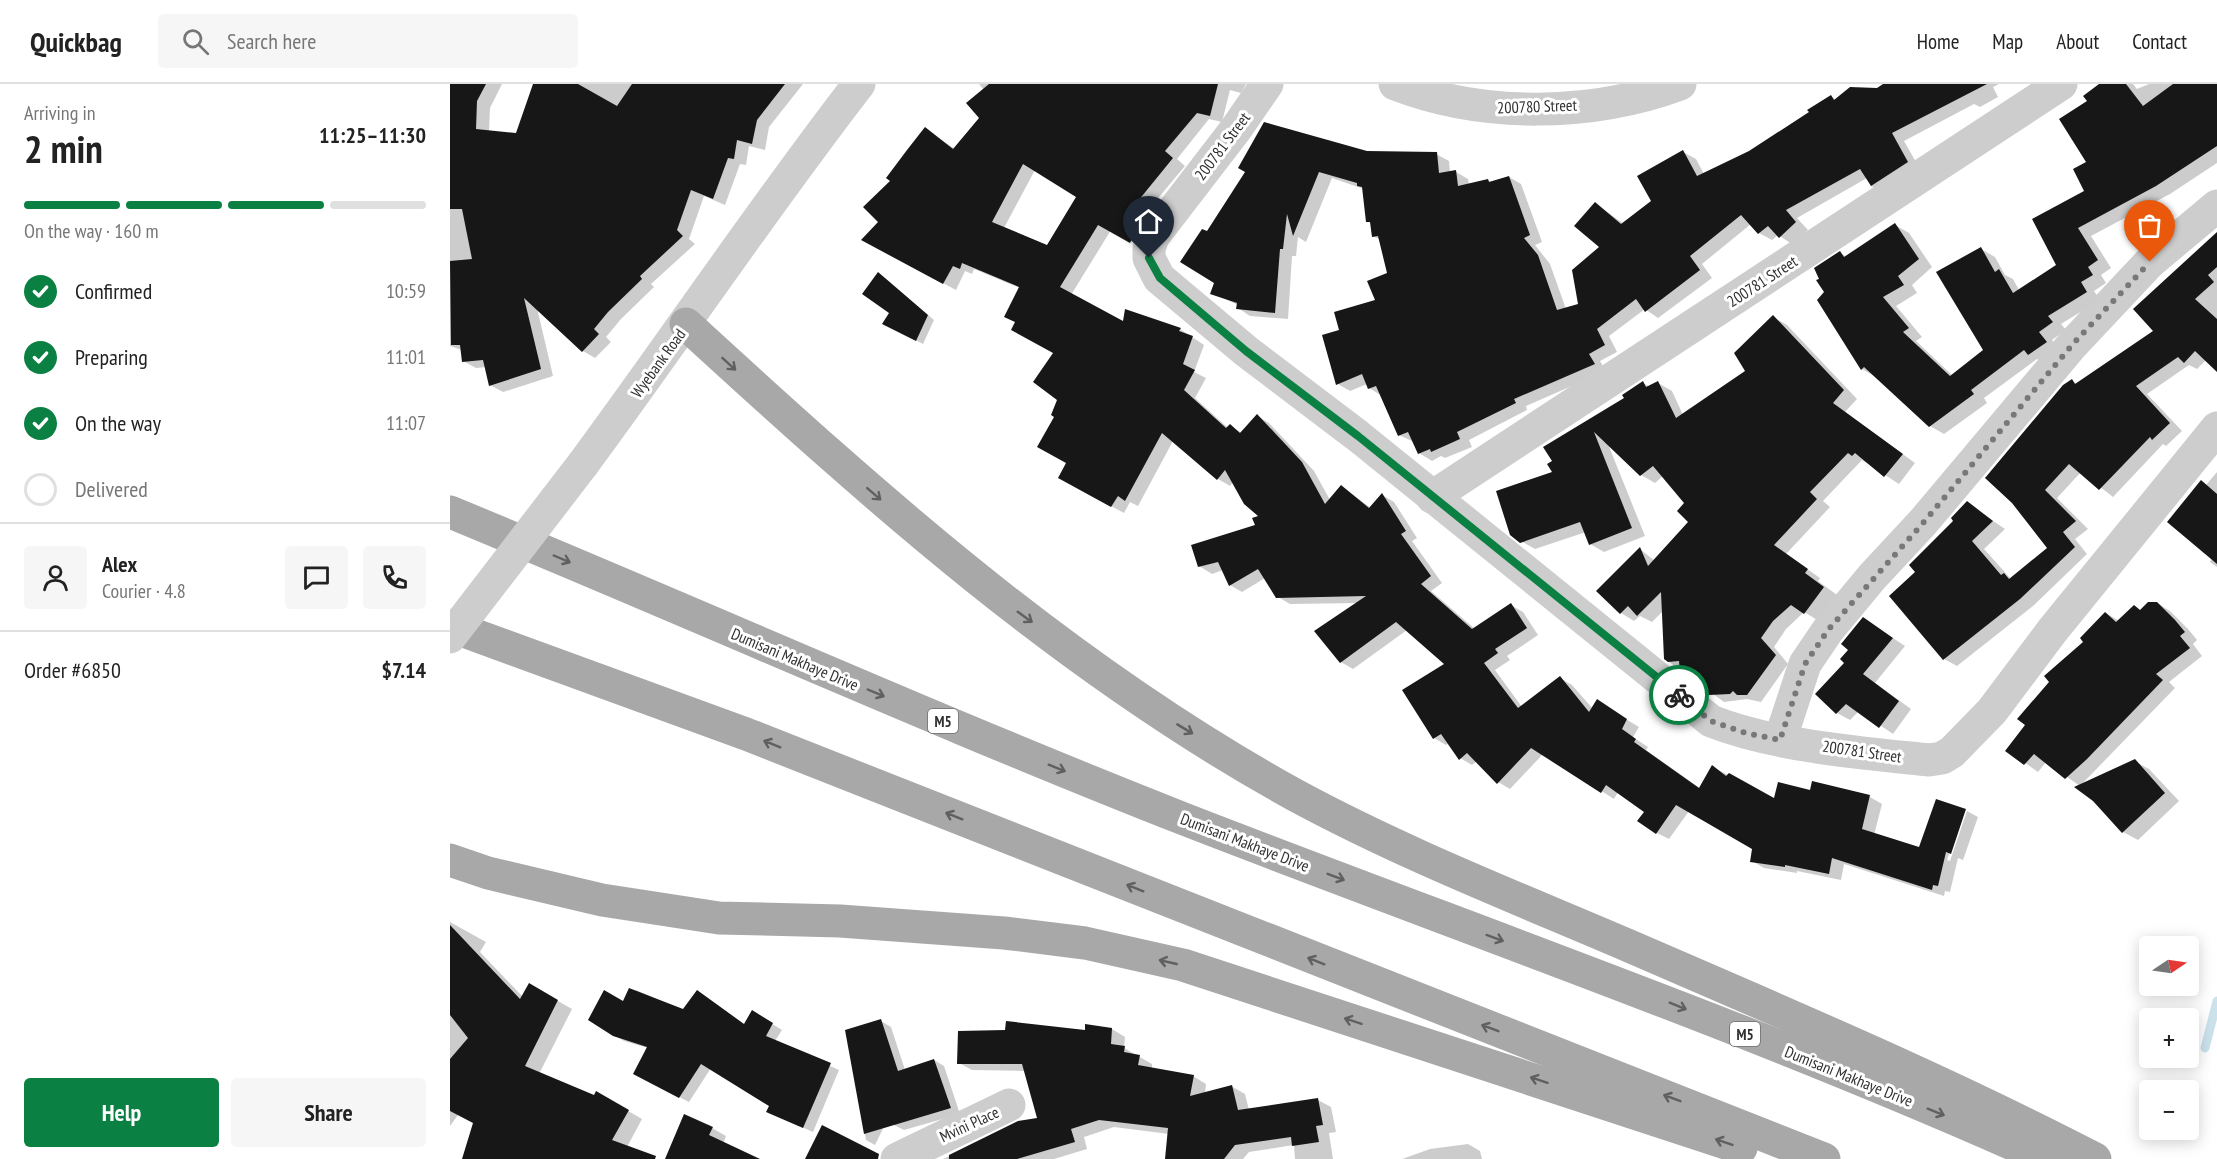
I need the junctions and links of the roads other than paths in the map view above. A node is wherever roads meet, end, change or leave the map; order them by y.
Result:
1 (859, 84) edge
2 (1267, 84) edge
3 (1395, 84) edge
4 (1680, 84) edge
5 (2061, 84) edge
6 (2217, 206) edge
7 (686, 324) junction
8 (2217, 428) edge
9 (1432, 497) junction
10 (450, 512) edge
11 (450, 626) edge
12 (450, 637) edge
13 (1780, 740) junction
14 (450, 860) edge
15 (1008, 1105) dead end
16 (897, 1159) edge
17 (1780, 1159) edge
18 (1824, 1159) edge
19 (2046, 1159) edge
20 (2095, 1159) edge

1 - 7 street, Wyebank Road
2 - 9 street, 200781 Street
3 - 4 street, 200780 Street
5 - 9 street, 200781 Street
6 - 13 street
7 - 12 street, Wyebank Road, bridge
7 -> 20 main road
8 - 13 street, 200781 Street
9 - 13 street, 200781 Street
10 -> 19 main road, Dumisani Makhaye Drive / M5
18 -> 11 main road
17 -> 14 main road
15 - 16 street, Mvini Place

